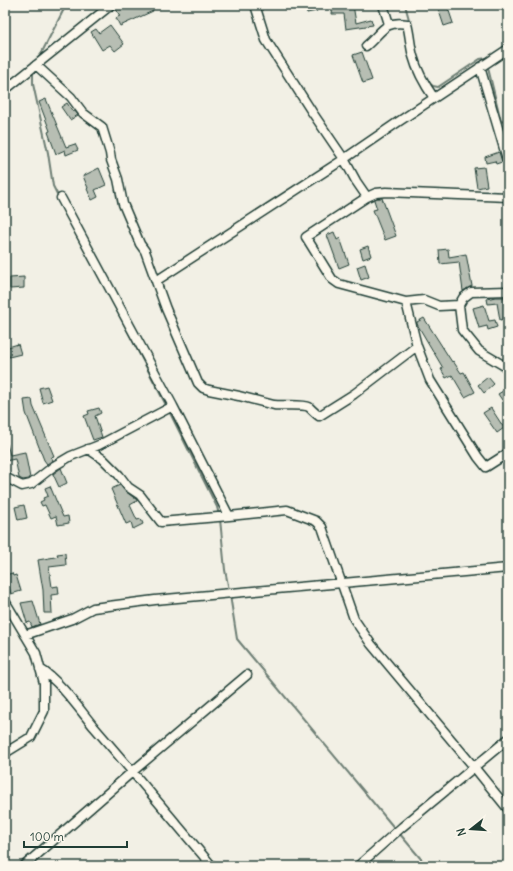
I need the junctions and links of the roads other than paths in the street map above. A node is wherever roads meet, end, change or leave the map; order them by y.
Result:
1 (111, 5) edge
2 (255, 5) edge
3 (383, 5) edge
4 (389, 24) junction
5 (366, 46) dead end
6 (508, 49) edge
7 (36, 65) junction
8 (482, 66) junction
9 (5, 90) edge
10 (434, 98) junction
11 (344, 159) junction
12 (508, 162) edge
13 (367, 197) junction
14 (508, 197) edge
15 (61, 198) dead end
16 (156, 281) junction
17 (508, 291) edge
18 (406, 302) junction
19 (459, 305) junction
20 (417, 346) junction
21 (508, 368) edge
22 (173, 406) junction
23 (88, 449) junction
24 (508, 453) edge
25 (5, 477) edge
26 (229, 516) junction
27 (508, 568) edge
28 (342, 583) junction
29 (5, 600) edge
30 (25, 635) junction
31 (40, 669) junction
32 (247, 675) dead end
33 (508, 739) edge
34 (5, 753) edge
35 (474, 767) junction
36 (132, 772) junction
37 (508, 809) edge
38 (24, 866) edge
39 (212, 866) edge
40 (358, 866) edge

1 - 7 street
2 - 11 street
3 - 4 street
4 - 5 street
4 - 10 street
6 - 8 street
7 - 9 street
7 - 16 street
8 - 10 street
8 - 12 street
10 - 11 street
11 - 13 street
11 - 16 street
13 - 14 street
13 - 18 street
15 - 22 street
16 - 20 street
17 - 19 street
18 - 19 street
18 - 20 street
19 - 21 street
20 - 24 street
22 - 23 street
22 - 26 street
23 - 25 street
23 - 26 street
26 - 28 street
27 - 28 street
28 - 30 street
28 - 35 street
29 - 30 street
30 - 31 street
31 - 34 street
31 - 36 street
32 - 36 street
33 - 35 street
35 - 37 street
35 - 40 street
36 - 38 street
36 - 39 street

